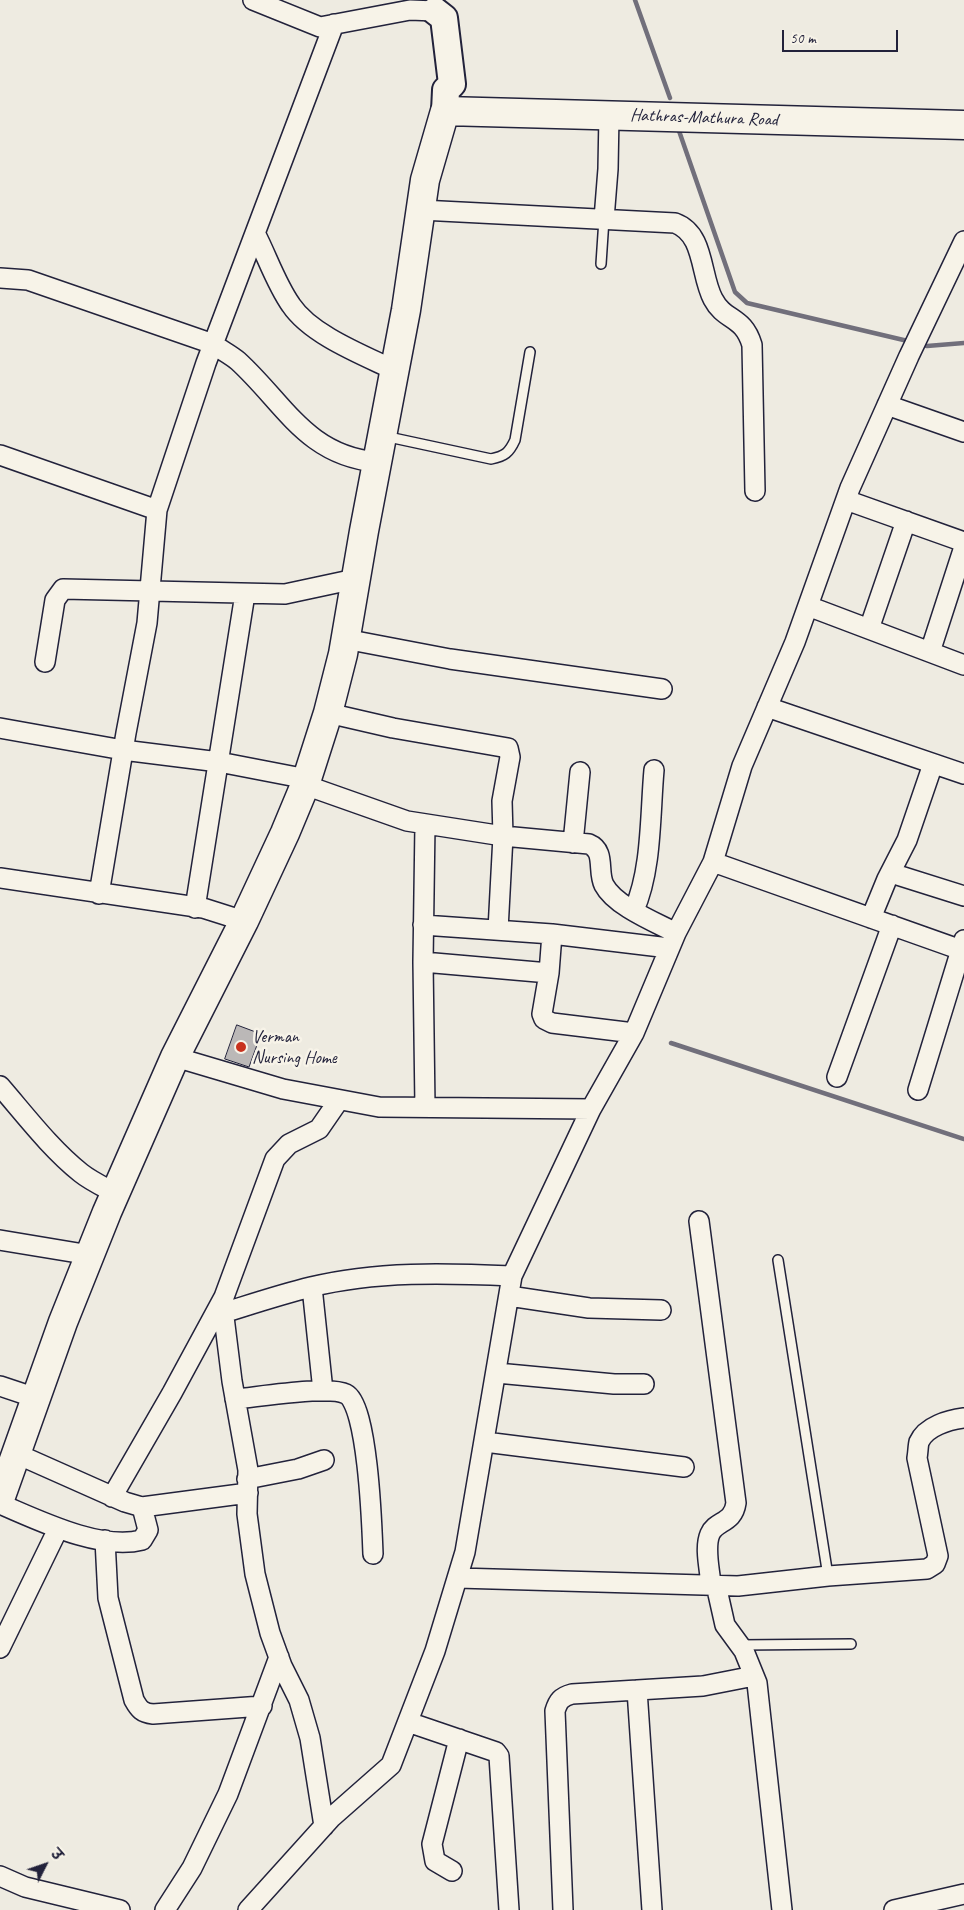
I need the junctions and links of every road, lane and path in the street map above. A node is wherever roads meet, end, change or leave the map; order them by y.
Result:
1 (263, 2) edge
2 (435, 5) edge
3 (334, 24) junction
4 (445, 100) junction
5 (609, 115) junction
6 (959, 120) edge
7 (421, 210) junction
8 (604, 219) junction
9 (255, 233) junction
10 (964, 241) edge
11 (601, 264) dead end
12 (0, 278) edge
13 (213, 344) junction
14 (530, 352) dead end
15 (394, 370) junction
16 (887, 405) junction
17 (964, 432) edge
18 (382, 436) junction
19 (0, 455) edge
20 (376, 462) junction
21 (755, 491) dead end
22 (846, 500) junction
23 (157, 510) junction
24 (906, 521) junction
25 (964, 542) edge
26 (964, 547) edge
27 (356, 579) junction
28 (150, 590) junction
29 (245, 594) junction
30 (808, 606) junction
31 (869, 629) junction
32 (345, 639) junction
33 (930, 652) junction
34 (45, 662) dead end
35 (964, 665) edge
36 (662, 689) dead end
37 (767, 707) junction
38 (328, 713) junction
39 (0, 728) edge
40 (123, 750) junction
41 (219, 762) junction
42 (933, 764) junction
43 (654, 770) dead end
44 (580, 772) dead end
45 (964, 774) edge
46 (306, 782) junction
47 (425, 824) junction
48 (503, 836) junction
49 (572, 843) junction
50 (713, 862) junction
51 (891, 873) junction
52 (0, 878) edge
53 (99, 894) junction
54 (964, 896) edge
55 (195, 908) junction
56 (634, 910) junction
57 (871, 918) junction
58 (244, 921) junction
59 (423, 925) junction
60 (892, 925) junction
61 (498, 930) junction
62 (552, 934) junction
63 (672, 941) junction
64 (963, 947) edge
65 (423, 962) junction
66 (549, 974) junction
67 (634, 1033) junction
68 (175, 1057) junction
69 (837, 1076) dead end
70 (0, 1086) edge
71 (918, 1090) dead end
72 (339, 1100) junction
73 (425, 1107) junction
74 (591, 1108) junction
75 (115, 1193) junction
76 (699, 1221) dead end
77 (0, 1240) edge
78 (90, 1255) junction
79 (778, 1260) dead end
80 (512, 1276) junction
81 (312, 1287) junction
82 (509, 1296) junction
83 (223, 1307) junction
84 (661, 1310) dead end
85 (497, 1372) junction
86 (644, 1384) dead end
87 (0, 1386) edge
88 (323, 1391) junction
89 (36, 1398) junction
90 (235, 1399) junction
91 (964, 1418) edge
92 (484, 1442) junction
93 (17, 1454) junction
94 (324, 1460) dead end
95 (684, 1467) dead end
96 (248, 1486) junction
97 (112, 1496) junction
98 (0, 1499) edge
99 (0, 1504) edge
100 (142, 1507) junction
101 (58, 1529) junction
102 (105, 1540) junction
103 (373, 1554) dead end
104 (828, 1576) junction
105 (458, 1578) junction
106 (714, 1585) junction
107 (851, 1644) dead end
108 (740, 1646) junction
109 (0, 1648) edge
110 (278, 1657) junction
111 (754, 1676) junction
112 (637, 1690) junction
113 (262, 1706) junction
114 (408, 1722) junction
115 (458, 1739) junction
116 (324, 1826) junction
117 (452, 1871) dead end
118 (0, 1876) edge
119 (964, 1894) edge
120 (915, 1908) edge
121 (120, 1910) edge
122 (165, 1910) edge
123 (248, 1910) edge
124 (510, 1910) edge
125 (563, 1910) edge
126 (652, 1910) edge
127 (782, 1910) edge
128 (894, 1910) edge

1 - 3 street
2 - 3 street
2 - 4 street
3 - 9 street
4 - 5 highway, Hathras-Mathura Road
4 - 7 highway
5 - 6 highway, Hathras-Mathura Road
5 - 8 street
7 - 8 street
7 - 15 highway
8 - 11 lane
8 - 21 street
9 - 13 street
9 - 15 street
10 - 16 street
12 - 13 street
13 - 20 street
13 - 23 street
14 - 18 lane
15 - 18 highway
16 - 17 street
16 - 22 street
18 - 20 highway
19 - 23 street
20 - 27 highway
22 - 24 street
22 - 30 street
23 - 28 street
24 - 25 street
24 - 31 street
26 - 33 street
27 - 29 street
27 - 32 highway
28 - 29 street
28 - 34 street
28 - 40 street
29 - 41 street
30 - 31 street
30 - 37 street
31 - 33 street
32 - 36 street
32 - 38 highway
33 - 35 street
37 - 42 street
37 - 50 street
38 - 46 highway
38 - 48 street
39 - 40 street
40 - 41 street
40 - 53 street
41 - 46 street
41 - 55 street
42 - 45 street
42 - 51 street
43 - 56 street
44 - 49 street
46 - 47 street
46 - 58 highway
47 - 48 street
47 - 59 street
48 - 49 street
48 - 61 street
49 - 56 street
50 - 57 street
50 - 63 street
51 - 54 street
51 - 57 street
52 - 53 street
53 - 55 street
55 - 58 street
56 - 63 street
57 - 60 street
58 - 68 highway
59 - 61 street
59 - 65 street
60 - 64 street
60 - 69 street
61 - 62 street
62 - 63 street
62 - 66 street
63 - 67 street
64 - 71 street
65 - 66 street
65 - 73 street
66 - 67 street
67 - 74 street
68 - 72 street
68 - 75 highway
70 - 75 street
72 - 73 street
72 - 83 street
73 - 74 street
74 - 80 street
75 - 78 highway
76 - 106 street
77 - 78 street
78 - 89 highway
79 - 104 lane
80 - 81 street
80 - 82 street
81 - 83 street
81 - 88 street
82 - 84 street
82 - 85 street
83 - 90 street
83 - 97 street
85 - 86 street
85 - 92 street
87 - 89 street
88 - 90 street
88 - 103 street
89 - 93 highway
90 - 96 street
91 - 104 street
92 - 95 street
92 - 105 street
93 - 97 street
93 - 98 highway
94 - 96 street
96 - 100 street
96 - 110 street
97 - 100 street
99 - 101 street
100 - 102 street
101 - 102 street
101 - 109 street
102 - 113 street
104 - 106 street
105 - 106 street
105 - 114 street
106 - 108 street
107 - 108 lane
108 - 111 street
110 - 113 street
110 - 116 street
111 - 112 street
111 - 127 street
112 - 125 street
112 - 126 street
113 - 122 street
114 - 115 street
114 - 116 street
115 - 117 street
115 - 124 street
116 - 123 street
118 - 121 street
119 - 120 street
120 - 128 street

